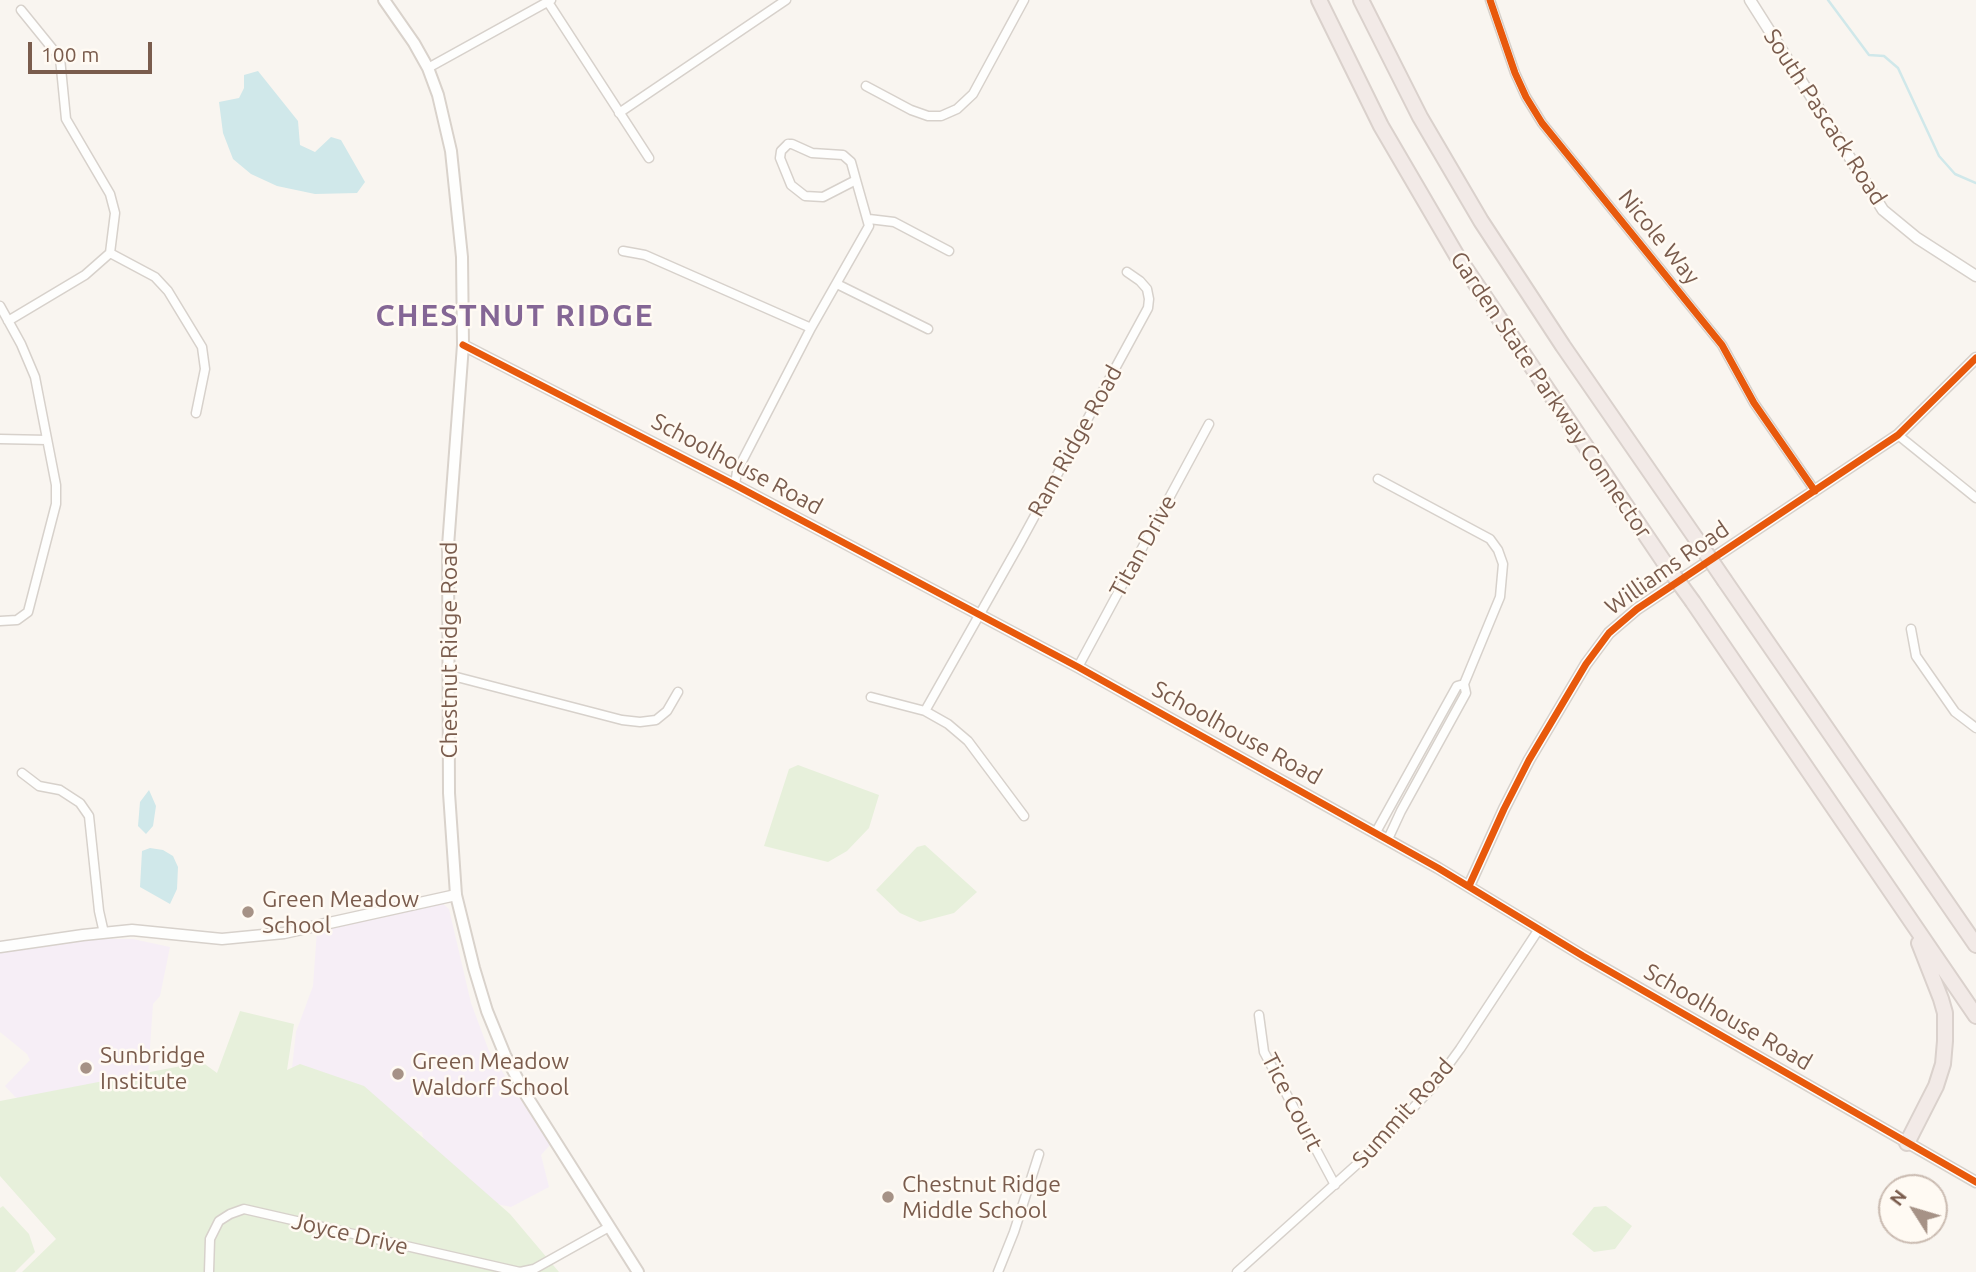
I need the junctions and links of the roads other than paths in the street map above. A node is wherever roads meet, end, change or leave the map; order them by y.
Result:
1 (384, 0) edge
2 (786, 0) edge
3 (1024, 0) edge
4 (1319, 0) edge
5 (1361, 0) edge
6 (1490, 0) edge
7 (1749, 0) edge
8 (550, 1) edge
9 (21, 10) dead end
10 (428, 68) junction
11 (866, 86) dead end
12 (619, 113) junction
13 (649, 158) dead end
14 (856, 180) junction
15 (869, 219) junction
16 (623, 251) dead end
17 (949, 251) dead end
18 (110, 253) junction
19 (1127, 272) dead end
20 (1976, 276) edge
21 (837, 284) junction
22 (0, 306) edge
23 (8, 321) junction
24 (811, 328) junction
25 (928, 329) dead end
26 (463, 345) junction
27 (1976, 358) edge
28 (195, 413) dead end
29 (1209, 424) dead end
30 (1898, 435) junction
31 (0, 439) edge
32 (47, 440) junction
33 (1378, 479) dead end
34 (735, 485) junction
35 (1815, 491) junction
36 (1976, 498) edge
37 (979, 614) junction
38 (0, 621) edge
39 (1911, 629) dead end
40 (1078, 667) junction
41 (449, 675) junction
42 (1464, 684) junction
43 (678, 692) dead end
44 (871, 697) dead end
45 (925, 711) junction
46 (1976, 727) edge
47 (22, 773) dead end
48 (1024, 816) dead end
49 (1376, 832) junction
50 (1388, 839) junction
51 (1469, 886) junction
52 (456, 895) junction
53 (1897, 898) junction
54 (1539, 929) junction
55 (104, 933) junction
56 (1976, 943) edge
57 (0, 947) edge
58 (1258, 1015) dead end
59 (1976, 1016) edge
60 (1907, 1143) junction
61 (1040, 1154) dead end
62 (1976, 1182) edge
63 (1335, 1185) junction
64 (609, 1227) junction
65 (209, 1272) edge
66 (638, 1272) edge
67 (998, 1272) edge
68 (1237, 1272) edge

1 - 10 main road, Chestnut Ridge Road
2 - 12 street
3 - 11 street
4 - 53 highway, Garden State Parkway Connector, bridge
5 - 56 highway, Garden State Parkway Connector, bridge
6 - 35 street, Nicole Way
7 - 20 street, South Pascack Road
8 - 10 street
8 - 12 street
9 - 18 street
10 - 26 main road, Chestnut Ridge Road
12 - 13 street
14 - 14 street
14 - 15 street
15 - 17 street
15 - 21 street
16 - 24 street
18 - 23 street
18 - 28 street
19 - 37 street, Ram Ridge Road
21 - 24 street
21 - 25 street
22 - 23 street
23 - 32 street
24 - 34 street
26 - 34 street, Schoolhouse Road
26 - 41 main road, Chestnut Ridge Road
27 - 30 street, Williams Road
29 - 40 street, Titan Drive
30 - 35 street, Williams Road
30 - 36 street
31 - 32 street
32 - 38 street
33 - 42 street
34 - 37 street, Schoolhouse Road
35 - 51 street, Williams Road
37 - 40 street, Schoolhouse Road
37 - 45 street, Ram Ridge Road
39 - 46 street
40 - 49 street, Schoolhouse Road
41 - 43 street
41 - 52 main road, Chestnut Ridge Road
42 - 49 street
42 - 50 street
44 - 45 street
45 - 48 street
47 - 55 street
49 - 50 street, Schoolhouse Road
50 - 51 street, Schoolhouse Road
51 - 54 street, Schoolhouse Road
52 - 55 street
52 - 64 main road, Chestnut Ridge Road
53 - 59 highway, Garden State Parkway Connector
53 - 60 highway
54 - 60 street, Schoolhouse Road
54 - 63 street, Summit Road
55 - 57 street
58 - 63 street, Tice Court
60 - 62 street, Schoolhouse Road
61 - 67 street
63 - 68 street, Summit Road
64 - 65 street, Joyce Drive
64 - 66 main road, Chestnut Ridge Road

